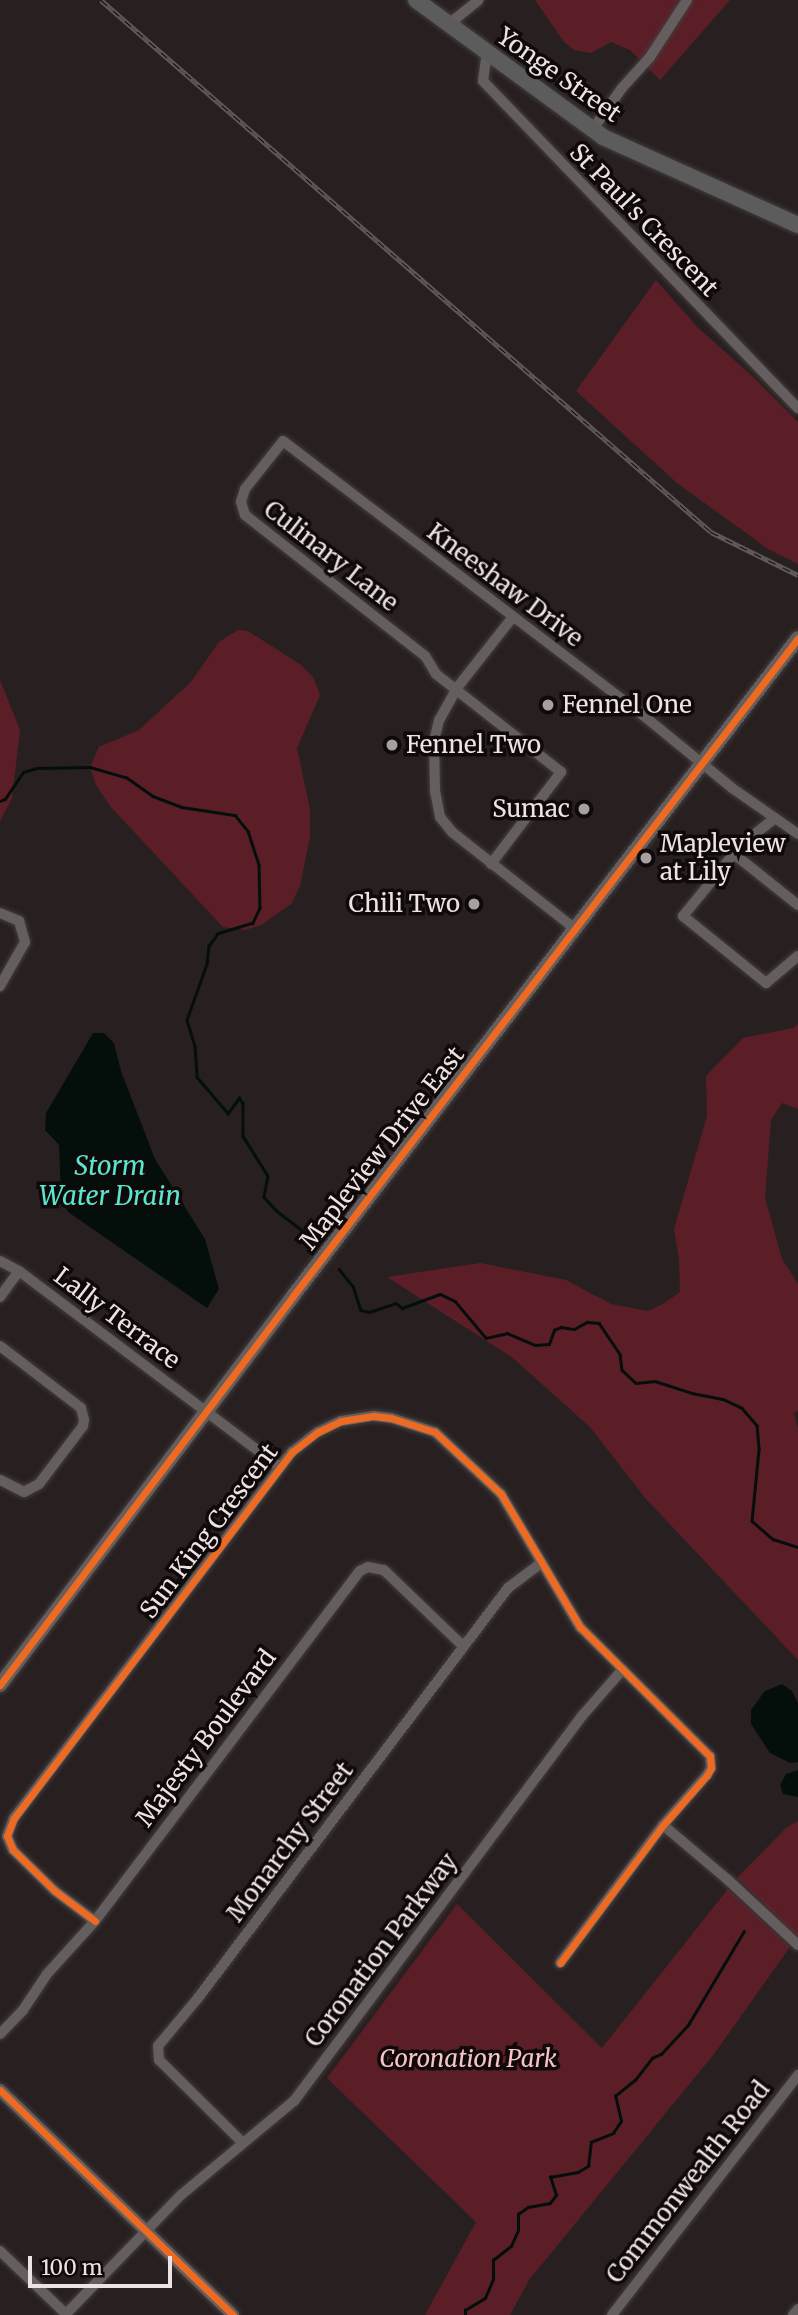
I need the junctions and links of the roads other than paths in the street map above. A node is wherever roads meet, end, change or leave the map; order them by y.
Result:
1 (416, 0) edge
2 (480, 0) edge
3 (687, 0) edge
4 (449, 24) junction
5 (487, 52) junction
6 (593, 129) junction
7 (798, 225) edge
8 (798, 408) edge
9 (283, 441) joint
10 (512, 618) junction
11 (798, 638) edge
12 (457, 688) junction
13 (702, 762) junction
14 (775, 818) junction
15 (798, 834) edge
16 (734, 853) junction
17 (491, 864) junction
18 (798, 905) edge
19 (0, 913) edge
20 (574, 928) junction
21 (798, 956) edge
22 (0, 986) edge
23 (0, 1261) edge
24 (19, 1271) junction
25 (0, 1297) edge
26 (0, 1346) edge
27 (207, 1411) junction
28 (279, 1466) junction
29 (0, 1480) edge
30 (541, 1563) junction
31 (463, 1646) junction
32 (623, 1669) junction
33 (0, 1685) edge
34 (663, 1825) junction
35 (95, 1921) junction
36 (798, 1945) edge
37 (560, 1963) dead end
38 (0, 2034) edge
39 (798, 2075) edge
40 (0, 2090) edge
41 (243, 2143) junction
42 (146, 2230) junction
43 (0, 2251) edge
44 (798, 2309) edge
45 (66, 2315) edge
46 (233, 2315) edge
47 (612, 2315) edge
48 (793, 2315) edge

1 - 4 main road, Yonge Street
2 - 4 street
3 - 6 street
4 - 5 main road, Yonge Street
5 - 6 main road, Yonge Street
5 - 8 street, St Paul's Crescent
6 - 7 main road, Yonge Street
9 - 10 street, Kneeshaw Drive
9 - 12 street, Culinary Lane
10 - 12 street
10 - 13 street, Kneeshaw Drive
11 - 13 main road, Mapleview Drive East
12 - 17 street
12 - 17 street
13 - 14 street, Kneeshaw Drive
13 - 20 main road, Mapleview Drive East
14 - 15 street, Kneeshaw Drive
14 - 16 street
16 - 18 street
16 - 21 street
17 - 20 street
19 - 22 street
20 - 27 main road, Mapleview Drive East
23 - 24 street, Lally Terrace
24 - 25 street
24 - 27 street, Lally Terrace
26 - 29 street
27 - 28 street, Lally Terrace
27 - 33 main road, Mapleview Drive East
28 - 30 street, Sun King Crescent
28 - 35 street, Sun King Crescent
30 - 31 street, Monarchy Street
30 - 32 street, Sun King Crescent
31 - 35 street, Majesty Boulevard
31 - 41 street, Monarchy Street
32 - 34 street, Sun King Crescent
32 - 41 street, Coronation Parkway
34 - 36 street
34 - 37 street
35 - 38 street, Majesty Boulevard
39 - 47 street, Commonwealth Road
40 - 42 street
41 - 42 street, Coronation Parkway
42 - 45 street, Coronation Parkway
42 - 46 street
43 - 45 street
44 - 48 street

